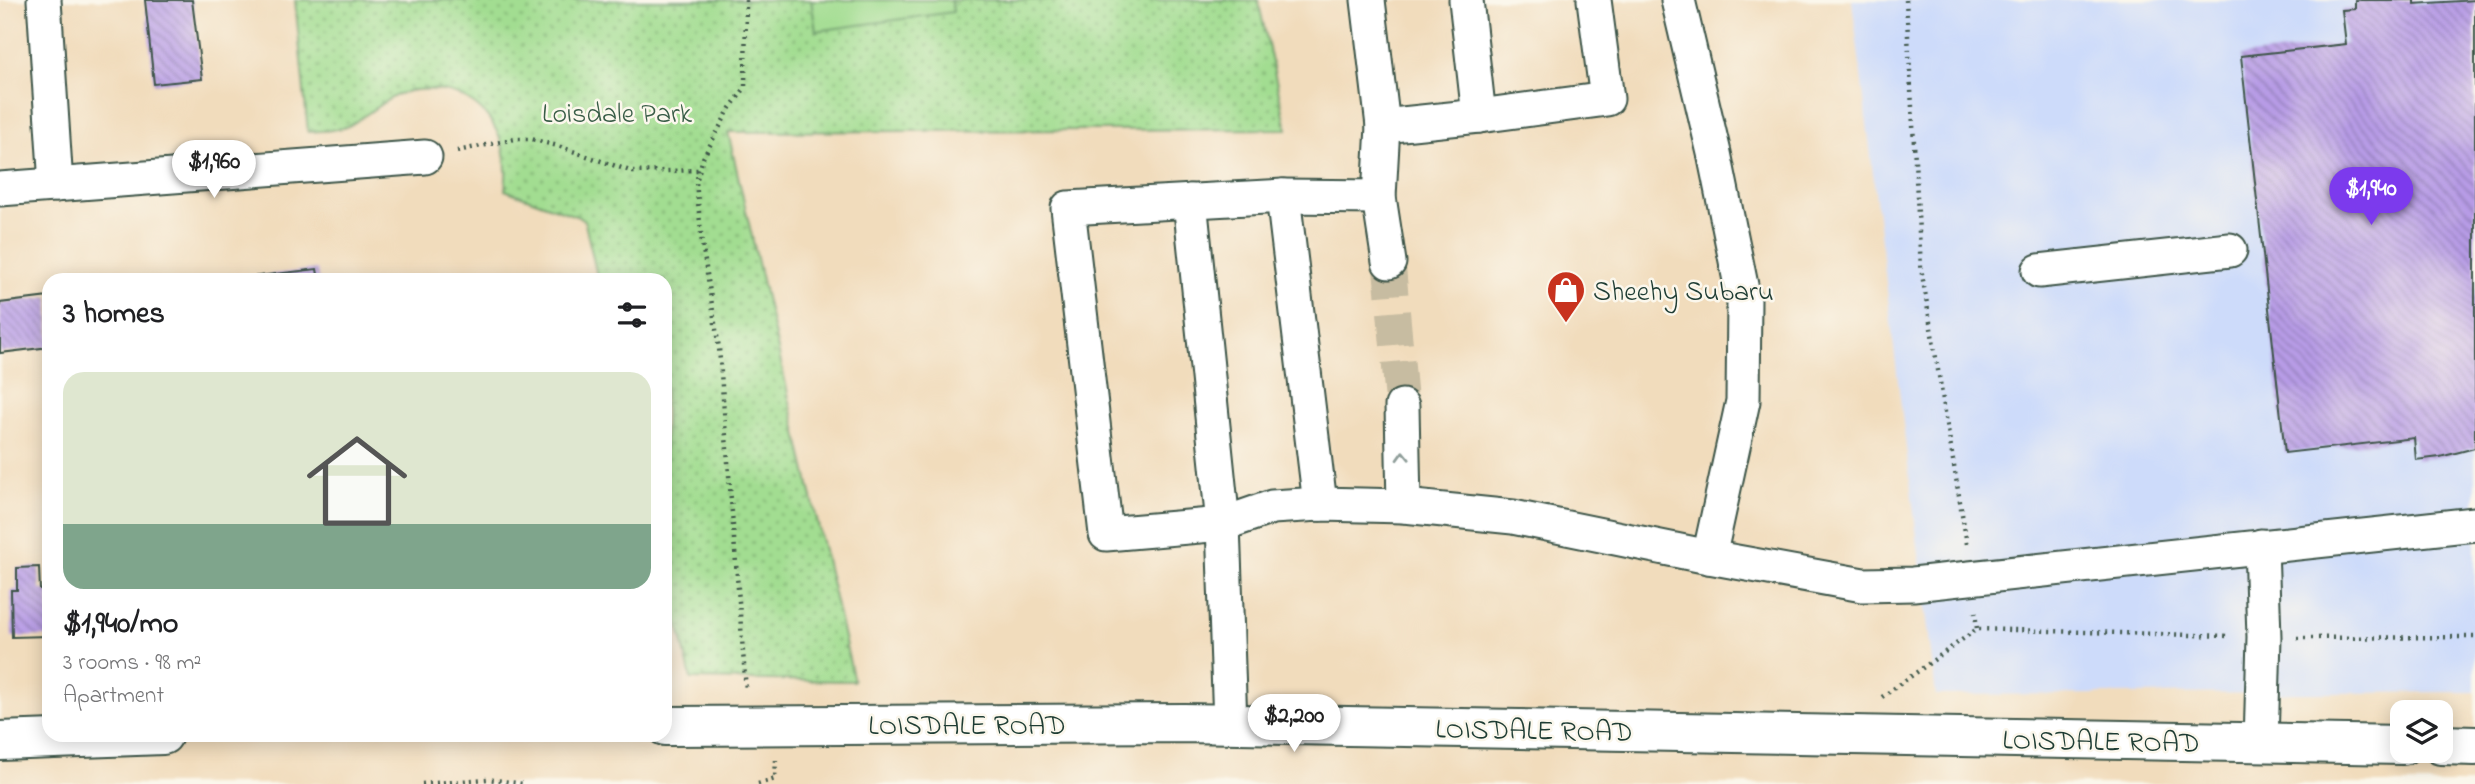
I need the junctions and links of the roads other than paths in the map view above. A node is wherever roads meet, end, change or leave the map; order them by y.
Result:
1 (44, 0) edge
2 (1368, 0) edge
3 (1466, 0) edge
4 (1594, 0) edge
5 (1678, 0) edge
6 (1479, 116) junction
7 (1383, 126) junction
8 (425, 158) road end
9 (56, 185) junction
10 (0, 189) edge
11 (1283, 196) junction
12 (1379, 197) junction
13 (1190, 201) junction
14 (2230, 250) dead end
15 (1389, 262) tunnel mouth
16 (2039, 271) dead end
17 (1402, 406) tunnel mouth
18 (1320, 504) junction
19 (1404, 506) junction
20 (1223, 524) junction
21 (2475, 524) edge
22 (2261, 546) junction
23 (1709, 557) junction
24 (1230, 723) junction
25 (672, 726) edge
26 (42, 739) edge
27 (0, 741) edge
28 (2261, 743) junction
29 (2390, 745) edge
30 (2453, 746) edge
31 (2475, 746) edge

1 - 9 street
2 - 7 street
3 - 6 street
4 - 6 street
5 - 23 street
6 - 7 street
7 - 12 street
8 - 9 street
9 - 10 street
11 - 12 street
11 - 13 street
11 - 18 street
12 - 15 street
13 - 20 street
13 - 20 street
14 - 16 street
19 -> 17 street
18 - 19 street
18 - 20 street
19 - 23 street
20 - 24 street
21 - 22 street
22 - 23 street
22 - 28 street
24 - 25 main road, LOISDALE ROAD
24 - 28 main road, LOISDALE ROAD
26 - 27 main road
28 - 29 main road, LOISDALE ROAD
30 - 31 main road

